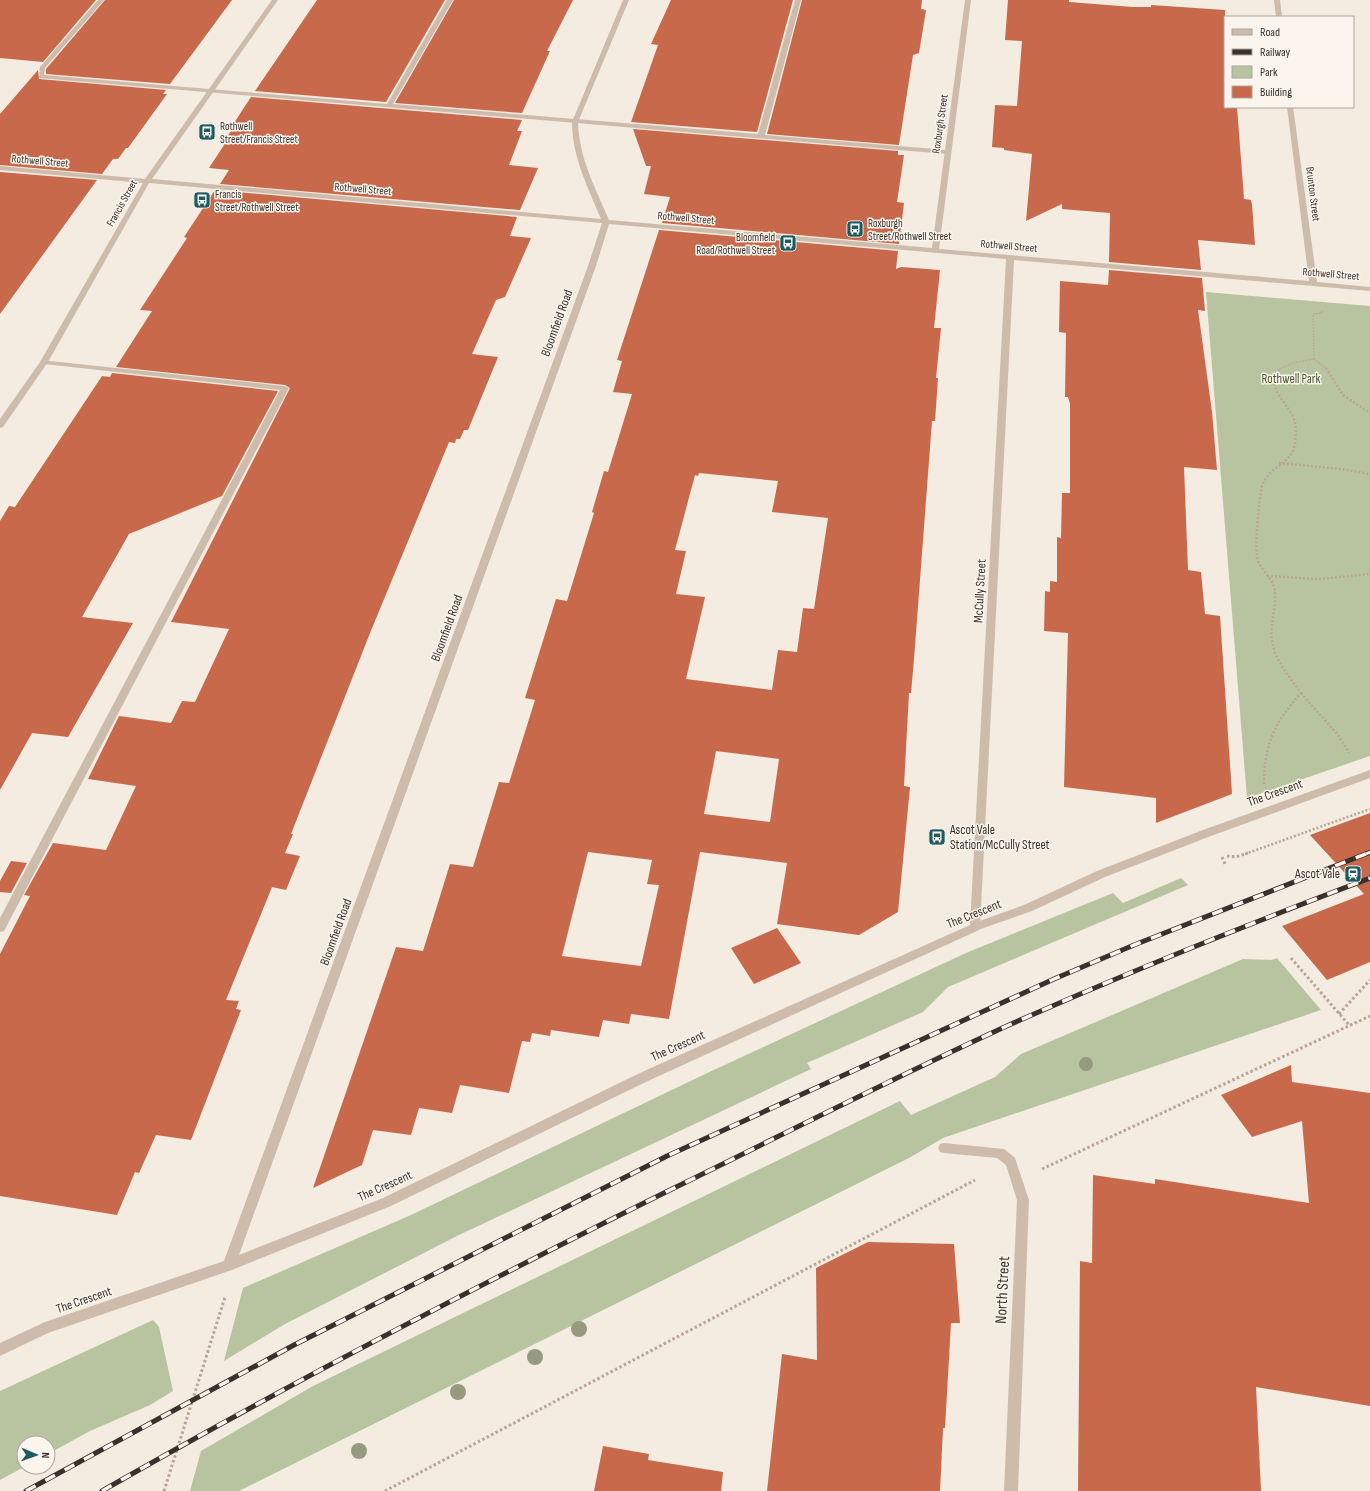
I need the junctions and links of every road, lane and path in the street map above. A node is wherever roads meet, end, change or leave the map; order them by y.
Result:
1 (101, 0) edge
2 (275, 0) edge
3 (450, 0) edge
4 (626, 0) edge
5 (798, 0) edge
6 (968, 0) edge
7 (1276, 0) edge
8 (1279, 16) edge
9 (209, 91) junction
10 (389, 106) junction
11 (1290, 108) edge
12 (575, 122) junction
13 (761, 137) junction
14 (947, 152) junction
15 (0, 168) edge
16 (147, 181) junction
17 (606, 222) junction
18 (935, 251) junction
19 (1010, 257) junction
20 (1313, 284) junction
21 (1370, 289) edge
22 (1326, 306) dead end
23 (1314, 359) junction
24 (44, 362) junction
25 (1370, 414) edge
26 (0, 425) edge
27 (1278, 463) junction
28 (1370, 474) edge
29 (1370, 574) edge
30 (1267, 576) junction
31 (1301, 693) junction
32 (1367, 775) edge
33 (1370, 809) edge
34 (1266, 810) junction
35 (1221, 855) dead end
36 (975, 927) junction
37 (0, 928) edge
38 (1291, 958) dead end
39 (1370, 980) edge
40 (1339, 1014) junction
41 (1370, 1016) edge
42 (1349, 1025) junction
43 (944, 1148) dead end
44 (1011, 1162) junction
45 (1018, 1179) junction
46 (228, 1265) junction
47 (0, 1350) edge
48 (164, 1491) edge
49 (385, 1491) edge
50 (1011, 1491) edge

1 - 9 street
2 - 9 street, Francis Street
3 - 10 street
4 - 12 street
5 - 13 street
6 - 14 street, Roxburgh Street
7 - 8 street
9 - 10 street
9 - 16 street, Francis Street
10 - 12 street
11 - 20 street, Brunton Street
12 - 13 street
12 - 17 street
13 - 14 street
14 - 18 street, Roxburgh Street
15 - 16 street, Rothwell Street
16 - 17 street, Rothwell Street
16 - 24 street, Francis Street
17 - 18 street, Rothwell Street
17 - 46 street, Bloomfield Road
18 - 19 street, Rothwell Street
19 - 20 street, Rothwell Street
19 - 36 street, McCully Street
20 - 21 street, Rothwell Street
22 - 23 path
23 - 25 path
23 - 27 path
24 - 26 street, Francis Street
24 - 37 street
27 - 28 path
27 - 30 path
29 - 30 path
30 - 31 path
31 - 32 path
31 - 34 path
32 - 34 street, The Crescent
33 - 35 path
34 - 36 street, The Crescent
36 - 46 street, The Crescent
38 - 40 path
39 - 40 path
40 - 42 path
41 - 42 path
42 - 45 path
43 - 44 street
44 - 45 street, North Street
44 - 49 path
45 - 50 street, North Street
46 - 47 street, The Crescent
46 - 48 path

